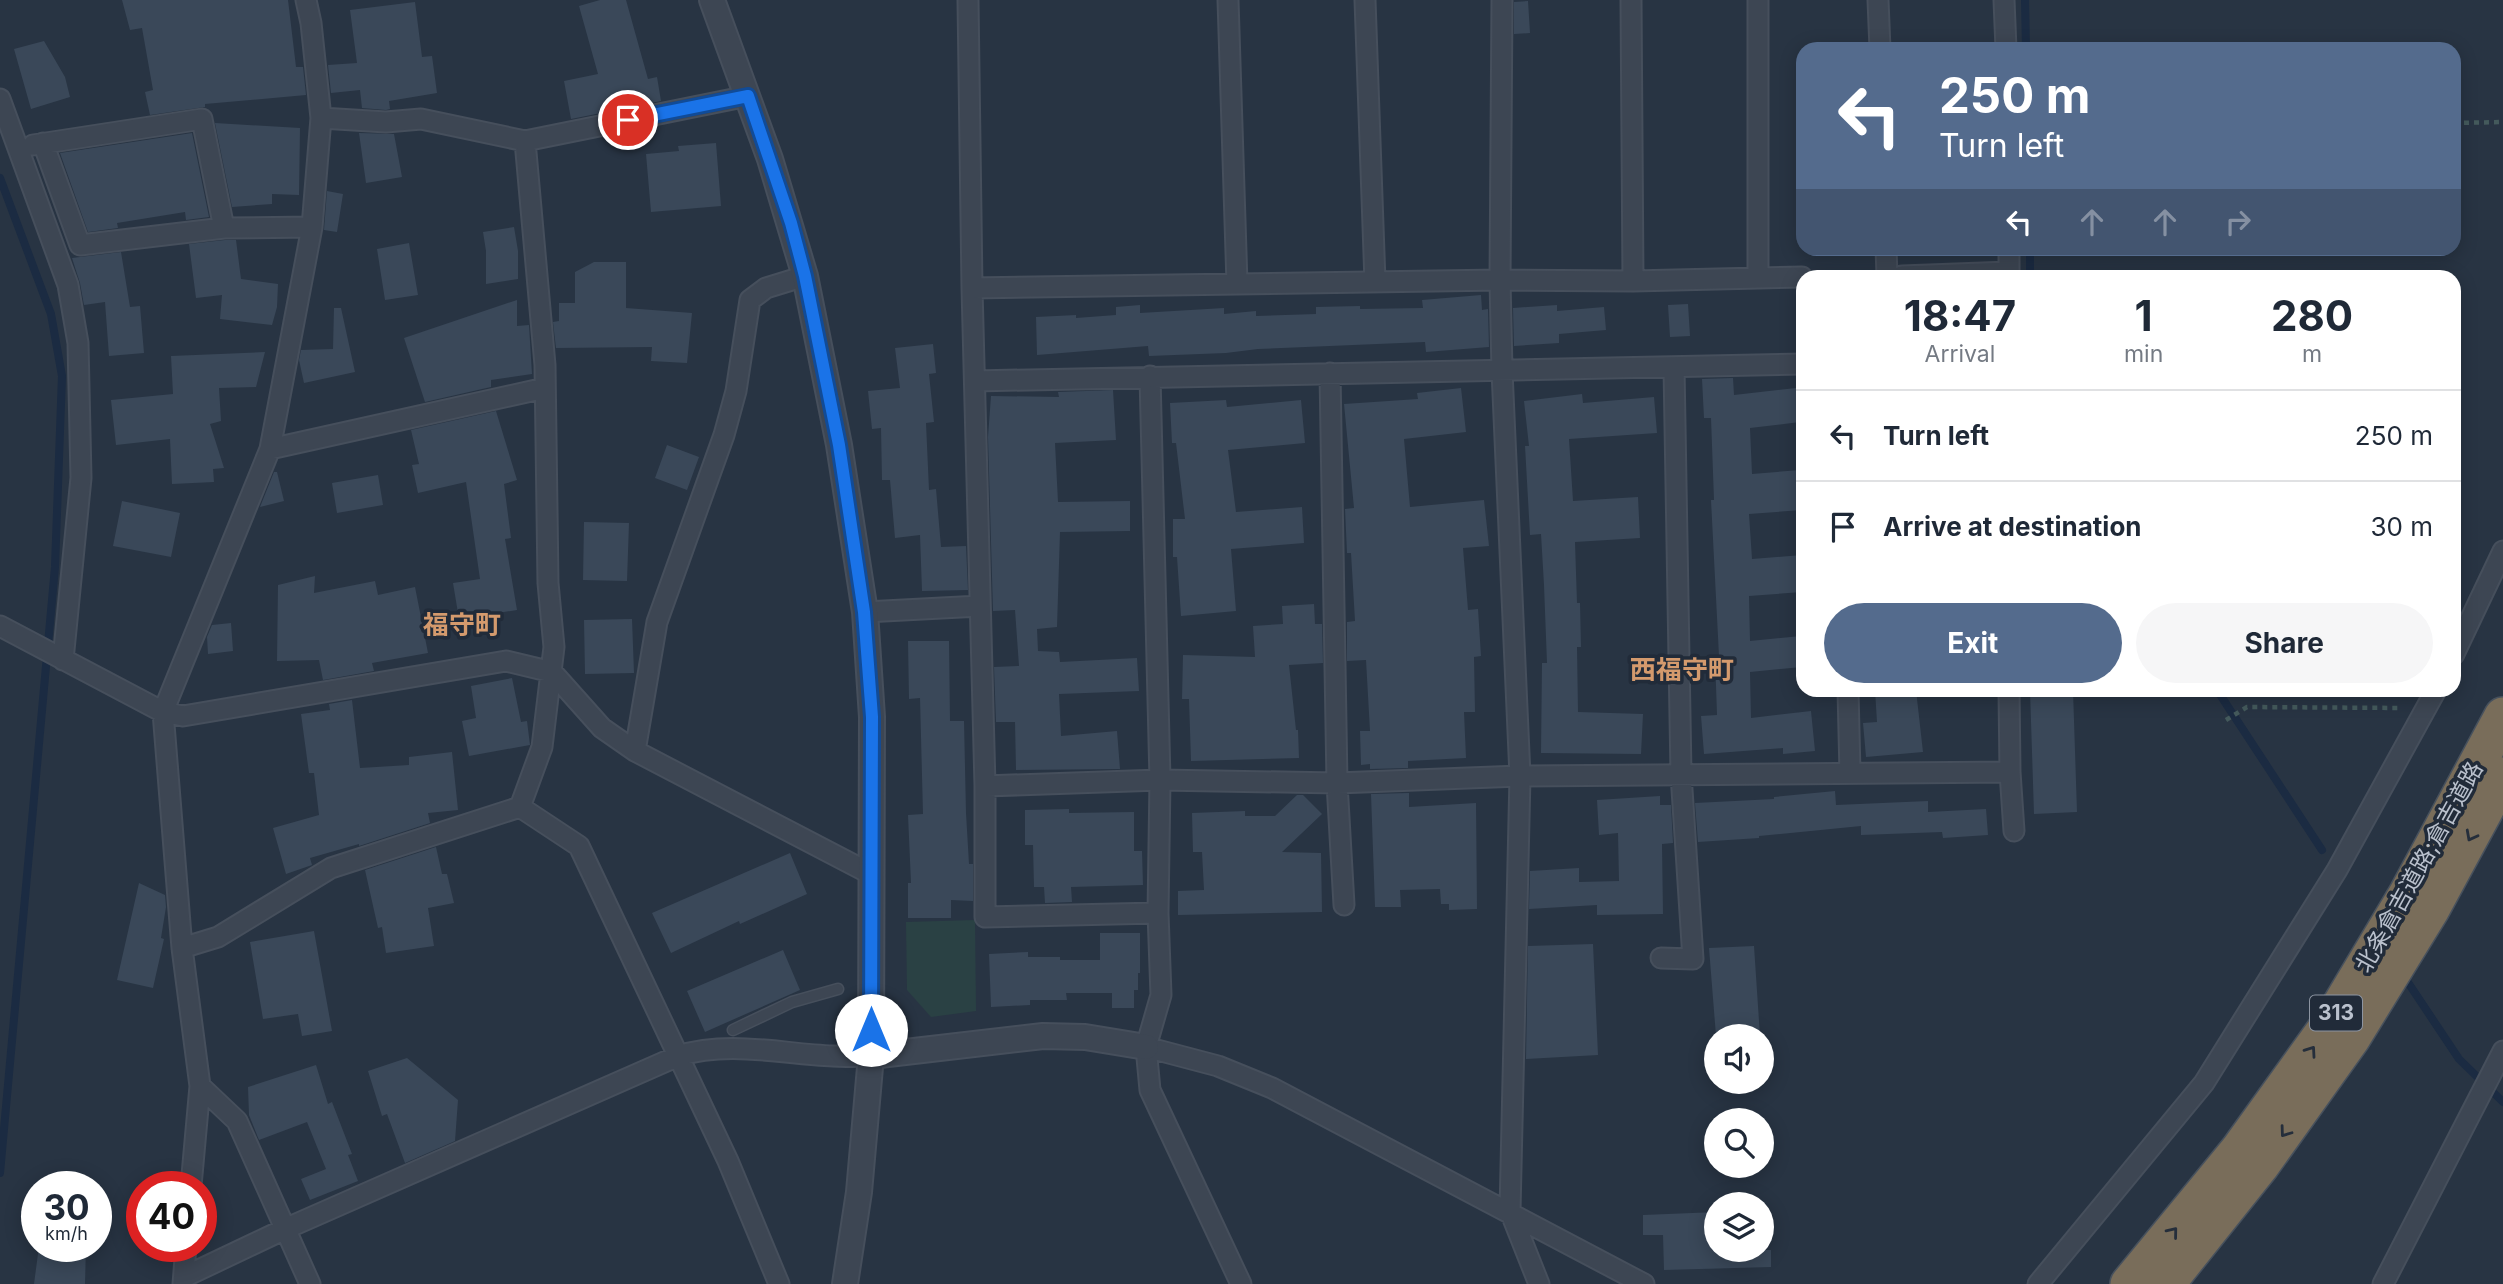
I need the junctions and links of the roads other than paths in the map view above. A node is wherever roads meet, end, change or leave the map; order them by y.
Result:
1 (306, 0) edge
2 (712, 0) edge
3 (968, 0) edge
4 (1227, 0) edge
5 (1365, 0) edge
6 (1502, 0) edge
7 (1631, 0) edge
8 (1758, 0) edge
9 (1878, 0) edge
10 (2004, 0) edge
11 (1880, 42) edge
12 (2006, 42) edge
13 (748, 96) junction
14 (0, 99) edge
15 (321, 118) junction
16 (525, 141) junction
17 (43, 143) junction
18 (16, 147) junction
19 (312, 227) junction
20 (224, 228) junction
21 (805, 276) junction
22 (1759, 277) junction
23 (1796, 277) edge
24 (1500, 279) junction
25 (1633, 281) junction
26 (1375, 282) junction
27 (1237, 284) junction
28 (972, 288) junction
29 (1796, 364) edge
30 (1674, 367) junction
31 (1502, 371) junction
32 (1330, 373) junction
33 (1150, 376) junction
34 (975, 381) junction
35 (545, 388) junction
36 (270, 449) junction
37 (2503, 551) edge
38 (980, 606) junction
39 (864, 612) junction
40 (0, 626) edge
41 (2461, 638) edge
42 (63, 660) junction
43 (552, 672) junction
44 (1848, 697) edge
45 (2009, 697) edge
46 (2432, 697) edge
47 (163, 712) junction
48 (2503, 716) edge
49 (635, 751) junction
50 (2010, 772) junction
51 (1850, 773) junction
52 (1681, 774) junction
53 (1520, 776) junction
54 (2503, 776) edge
55 (1160, 780) junction
56 (1337, 783) junction
57 (985, 786) junction
58 (520, 807) junction
59 (2014, 831) dead end
60 (871, 874) junction
61 (1344, 905) dead end
62 (1158, 913) junction
63 (182, 948) junction
64 (1661, 958) dead end
65 (838, 989) dead end
66 (733, 1030) dead end
67 (1146, 1047) junction
68 (2503, 1051) edge
69 (678, 1056) junction
70 (871, 1056) junction
71 (200, 1086) junction
72 (192, 1171) edge
73 (1510, 1211) junction
74 (285, 1229) junction
75 (185, 1262) edge
76 (770, 1265) junction
77 (183, 1280) edge
78 (310, 1284) edge
79 (764, 1284) edge
80 (779, 1284) edge
81 (845, 1284) edge
82 (1241, 1284) edge
83 (1539, 1284) edge
84 (1644, 1284) edge
85 (2038, 1284) edge
86 (2129, 1284) edge
87 (2166, 1284) edge
88 (2384, 1284) edge

1 - 15 street
2 - 13 street
3 - 28 street
4 - 27 street
5 - 26 street
6 - 24 street
7 - 25 street
8 - 22 street
9 - 11 street
10 - 12 street
13 - 16 street
13 - 21 street
14 - 18 street
15 - 16 street
15 - 19 street
16 - 35 street
17 - 18 street
17 - 20 street
17 - 20 street
18 - 42 street
19 - 20 street
19 - 36 street
21 - 39 street
21 - 49 street
22 - 23 street
22 - 25 street
24 - 25 street
24 - 26 street
24 - 31 street
26 - 27 street
27 - 28 street
28 - 34 street
29 - 30 street
30 - 31 street
30 - 52 street
31 - 32 street
31 - 53 street
32 - 33 street
32 - 56 street
33 - 34 street
33 - 55 street
34 - 38 street
35 - 36 street
35 - 43 street
36 - 47 street
37 - 41 street
38 - 39 street
38 - 57 street
39 - 60 street
40 - 42 street
42 - 47 street
43 - 47 street
43 - 49 street
43 - 58 street
44 - 51 street
45 - 50 street
46 - 85 street
47 - 63 street
86 -> 48 highway, 北条倉吉道路;倉吉道路 / 313
49 - 60 street
50 - 51 street
50 - 59 street
51 - 52 street
52 - 53 street
52 - 64 street
53 - 56 street
53 - 73 street
54 -> 87 highway, 北条倉吉道路;倉吉道路 / 313
55 - 56 street
55 - 57 street
55 - 62 street
56 - 61 street
57 - 62 street
58 - 63 street
58 - 69 street
60 - 70 street
62 - 67 street
63 - 71 street
65 - 66 lane
67 - 70 street
67 - 73 street
67 - 82 street
68 - 88 street
69 - 70 street
69 - 74 street
69 - 76 street
70 - 81 street
71 - 72 street
71 - 74 street
73 - 83 street
73 - 84 street
74 - 77 street
74 - 78 street
75 - 77 street
76 - 79 street
76 - 80 street

